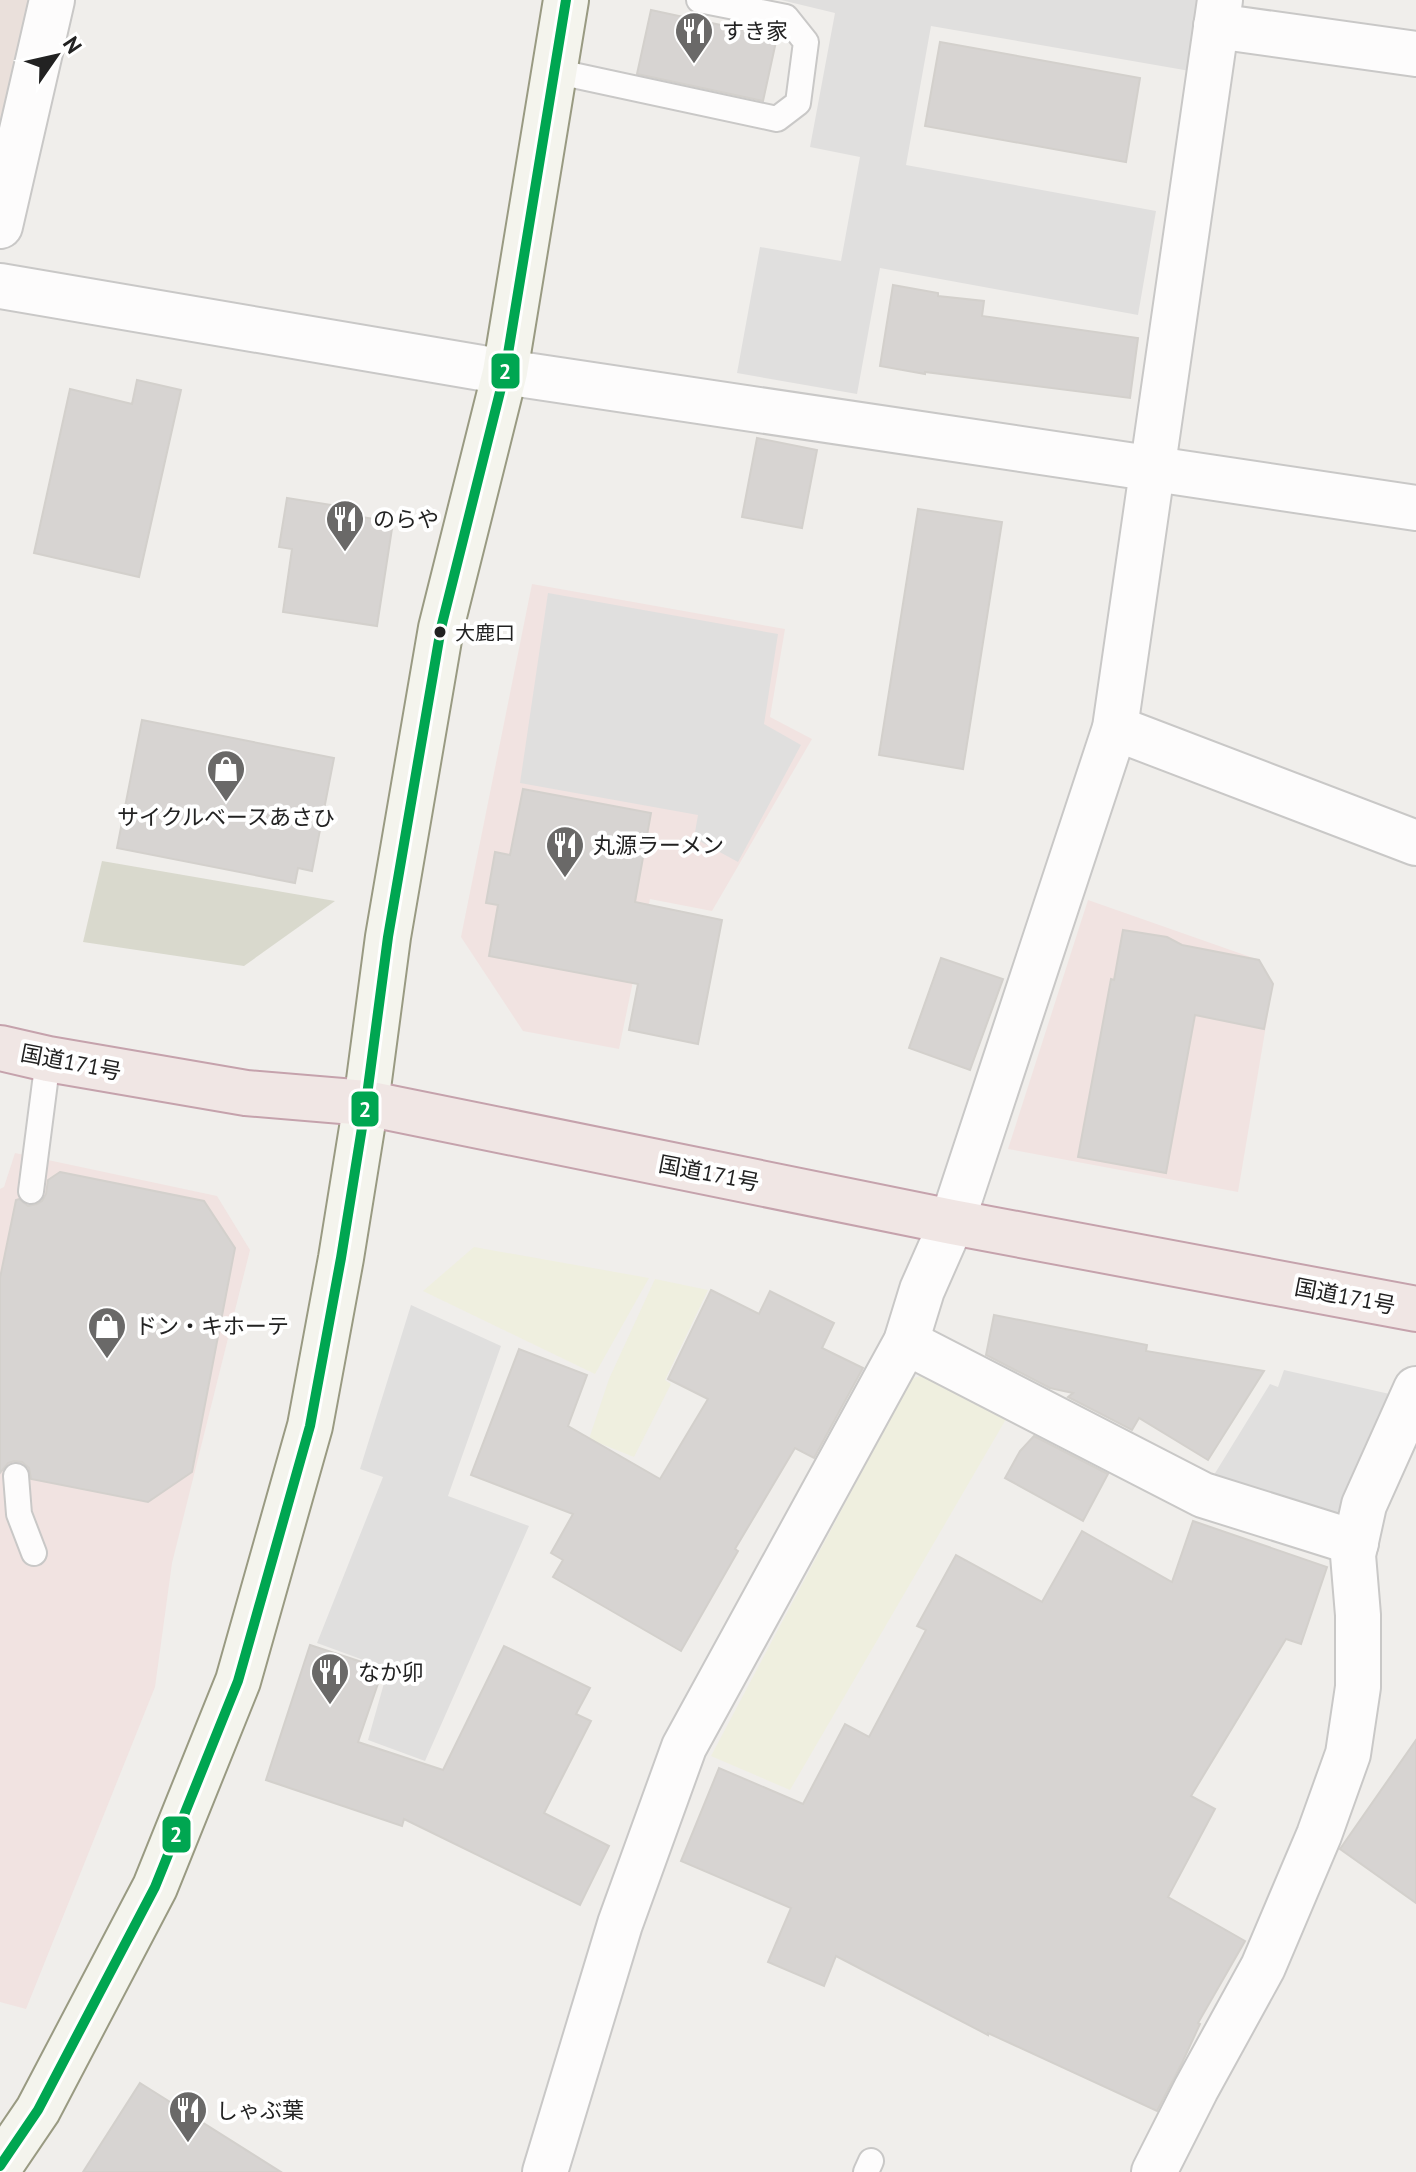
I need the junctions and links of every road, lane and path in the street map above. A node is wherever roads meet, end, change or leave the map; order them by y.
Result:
1 (52, 0) edge
2 (566, 0) edge
3 (699, 0) edge
4 (1218, 13) edge
5 (1416, 54) edge
6 (554, 71) junction
7 (0, 226) edge
8 (0, 286) edge
9 (505, 372) junction
10 (1153, 469) junction
11 (1416, 508) edge
12 (1115, 728) junction
13 (1416, 843) edge
14 (0, 1048) edge
15 (48, 1059) junction
16 (366, 1103) junction
17 (31, 1191) dead end
18 (952, 1222) junction
19 (1416, 1309) edge
20 (906, 1342) junction
21 (1416, 1389) edge
22 (16, 1476) dead end
23 (1356, 1543) junction
24 (34, 1553) dead end
25 (0, 2166) edge
26 (545, 2172) edge
27 (1154, 2172) edge

1 - 7 street
2 - 6 main road
3 - 6 lane
4 - 5 street
4 - 10 street
6 - 9 main road
8 - 9 street
9 - 10 street
9 - 16 main road
10 - 11 street
10 - 12 street
12 - 13 street
12 - 18 street
14 - 15 highway, 国道171号
15 - 16 highway, 国道171号
15 - 17 lane
16 - 18 highway, 国道171号
16 - 25 main road
18 - 19 highway, 国道171号
18 - 20 street
20 - 23 street
20 - 26 street
21 - 23 street
22 - 24 lane
23 - 27 street

